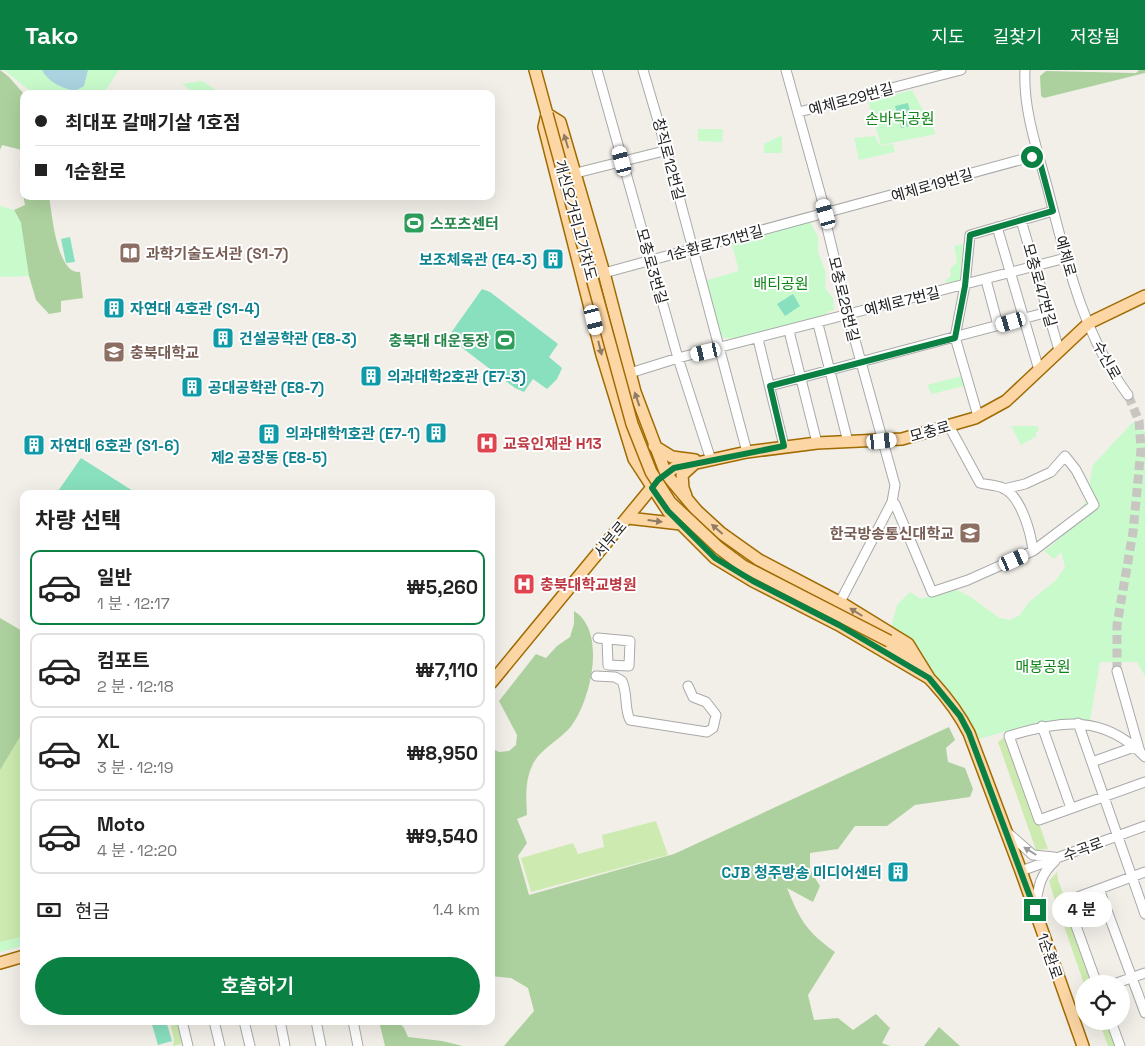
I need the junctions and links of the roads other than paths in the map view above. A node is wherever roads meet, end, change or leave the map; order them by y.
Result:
1 (535, 70) edge
2 (598, 70) edge
3 (642, 70) edge
4 (786, 70) edge
5 (961, 70) edge
6 (1025, 70) edge
7 (799, 112) junction
8 (547, 114) junction
9 (666, 148) junction
10 (1038, 155) junction
11 (622, 161) junction
12 (576, 173) junction
13 (1053, 211) junction
14 (826, 214) junction
15 (1021, 220) junction
16 (997, 227) junction
17 (692, 249) junction
18 (1066, 258) junction
19 (650, 261) junction
20 (1035, 267) junction
21 (604, 273) junction
22 (1010, 274) junction
23 (986, 280) junction
24 (965, 286) junction
25 (1145, 296) edge
26 (1048, 312) junction
27 (848, 315) junction
28 (1023, 318) junction
29 (818, 324) junction
30 (1088, 324) junction
31 (998, 325) junction
32 (789, 331) junction
33 (955, 338) junction
34 (758, 339) junction
35 (720, 348) junction
36 (1059, 350) junction
37 (678, 358) junction
38 (860, 363) junction
39 (1039, 370) junction
40 (831, 371) junction
41 (630, 373) junction
42 (800, 378) junction
43 (770, 386) junction
44 (1128, 394) tunnel mouth
45 (978, 416) junction
46 (949, 426) junction
47 (882, 441) junction
48 (848, 442) junction
49 (816, 443) junction
50 (653, 445) junction
51 (784, 446) junction
52 (747, 452) junction
53 (711, 460) junction
54 (695, 464) junction
55 (666, 474) junction
56 (652, 488) junction
57 (1004, 489) junction
58 (688, 500) junction
59 (892, 502) junction
60 (628, 518) junction
61 (681, 524) junction
62 (1033, 551) junction
63 (840, 602) junction
64 (889, 641) joint
65 (1117, 670) tunnel mouth
66 (596, 676) dead end
67 (495, 678) edge
68 (929, 678) junction
69 (688, 686) dead end
70 (1078, 723) junction
71 (1042, 726) junction
72 (1139, 752) edge
73 (1092, 762) junction
74 (1145, 782) edge
75 (1103, 796) junction
76 (1071, 808) junction
77 (1145, 826) edge
78 (1007, 832) junction
79 (1117, 837) junction
80 (1059, 858) junction
81 (1021, 871) junction
82 (1145, 872) edge
83 (1132, 877) junction
84 (1099, 889) junction
85 (1035, 910) junction
86 (1145, 914) edge
87 (20, 957) edge
88 (0, 962) edge
89 (1145, 973) edge
90 (1094, 975) edge
91 (1132, 978) junction
92 (1145, 1014) edge
93 (183, 1025) edge
94 (215, 1025) edge
95 (245, 1025) edge
96 (281, 1025) edge
97 (317, 1025) edge
98 (354, 1025) edge
99 (1114, 1030) edge
100 (188, 1046) edge
101 (220, 1046) edge
102 (250, 1046) edge
103 (286, 1046) edge
104 (321, 1046) edge
105 (358, 1046) edge
106 (1083, 1046) edge
107 (1120, 1046) edge

1 - 8 main road
2 - 11 street, 모충로3번길
3 - 9 street, 창직로12번길
4 - 7 street, 모충로25번길
5 - 7 street, 예체로29번길
6 - 10 street, 예체로
7 - 14 street, 모충로25번길
12 -> 8 main road
8 -> 56 main road, 1순환로
8 - 64 main road, 개신오거리고가차도, bridge
9 - 11 street
9 - 17 street, 창직로12번길
10 - 13 street, 예체로
10 - 14 street, 예체로19번길
11 - 12 street
11 - 19 street, 모충로3번길
12 - 21 main road
13 - 15 street
13 - 18 street, 예체로
14 - 17 street, 1순환로751번길
14 - 27 street, 모충로25번길
15 - 16 street
15 - 20 street, 모충로47번길
16 - 22 street
16 - 24 street
17 - 19 street, 1순환로751번길
17 - 35 street, 창직로12번길
18 - 20 street, 예체로7번길
18 - 30 street, 예체로
19 - 21 street, 1순환로751번길
19 - 37 street, 모충로3번길
20 - 22 street, 예체로7번길
20 - 26 street, 모충로47번길
21 - 41 main road
22 - 23 street, 예체로7번길
22 - 28 street
23 - 24 street, 예체로7번길
23 - 31 street
24 - 27 street, 예체로7번길
24 - 33 street
25 - 30 main road, 모충로
26 - 28 street
26 - 36 street, 모충로47번길
27 - 29 street
27 - 38 street, 모충로25번길
28 - 31 street
28 - 39 street
29 - 32 street
29 - 40 street
30 - 36 main road, 모충로
30 - 44 street, 수신로
31 - 33 street
32 - 34 street
32 - 42 street
33 - 38 street
33 - 45 street
34 - 35 street
34 - 43 street
35 - 37 street
35 - 52 street, 창직로12번길
36 - 39 main road, 모충로
37 - 41 street
37 - 53 street, 모충로3번길
38 - 40 street
38 - 47 street, 모충로25번길
39 - 45 main road, 모충로
40 - 42 street
40 - 48 street
50 -> 41 main road
42 - 43 street
42 - 49 street
43 - 51 street
45 - 46 main road, 모충로
46 - 47 main road, 모충로
46 - 57 street
47 - 48 main road, 모충로
47 - 59 street, 모충로25번길
48 - 49 main road, 모충로
49 - 51 main road, 모충로
50 - 53 main road
50 - 55 main road
51 - 52 main road, 모충로
52 - 53 main road, 모충로
53 - 54 main road, 모충로
54 - 55 main road, 모충로
54 - 58 main road
55 - 56 main road, 모충로
55 - 58 main road
56 - 60 main road, 서부로
56 - 61 main road, 1순환로
57 - 62 street
57 - 62 street
63 -> 58 main road
59 - 62 street
59 - 63 street
60 -> 61 main road
60 - 67 main road, 서부로
61 - 68 main road, 1순환로
68 -> 63 main road
64 - 68 main road, 1순환로
65 - 72 street
66 - 69 street
68 - 78 main road, 1순환로
70 - 71 street
70 - 72 street
70 - 73 street
71 - 76 street
71 - 76 street
72 - 73 street
73 - 75 street
74 - 75 street
75 - 76 street
75 - 79 street
77 - 79 street, 수곡로
80 -> 78 street
78 - 81 main road, 1순환로
79 - 80 street, 수곡로
79 - 83 street
80 - 81 street, 수곡로
80 - 85 street
81 - 85 main road, 1순환로
82 - 83 street
83 - 84 street
83 - 86 street
84 - 90 street
84 - 91 street
85 - 106 main road, 1순환로
87 - 88 main road
89 - 91 street
91 - 92 street
93 - 100 street
94 - 101 street
95 - 102 street
96 - 103 street
97 - 104 street
98 - 105 street
99 - 107 street

